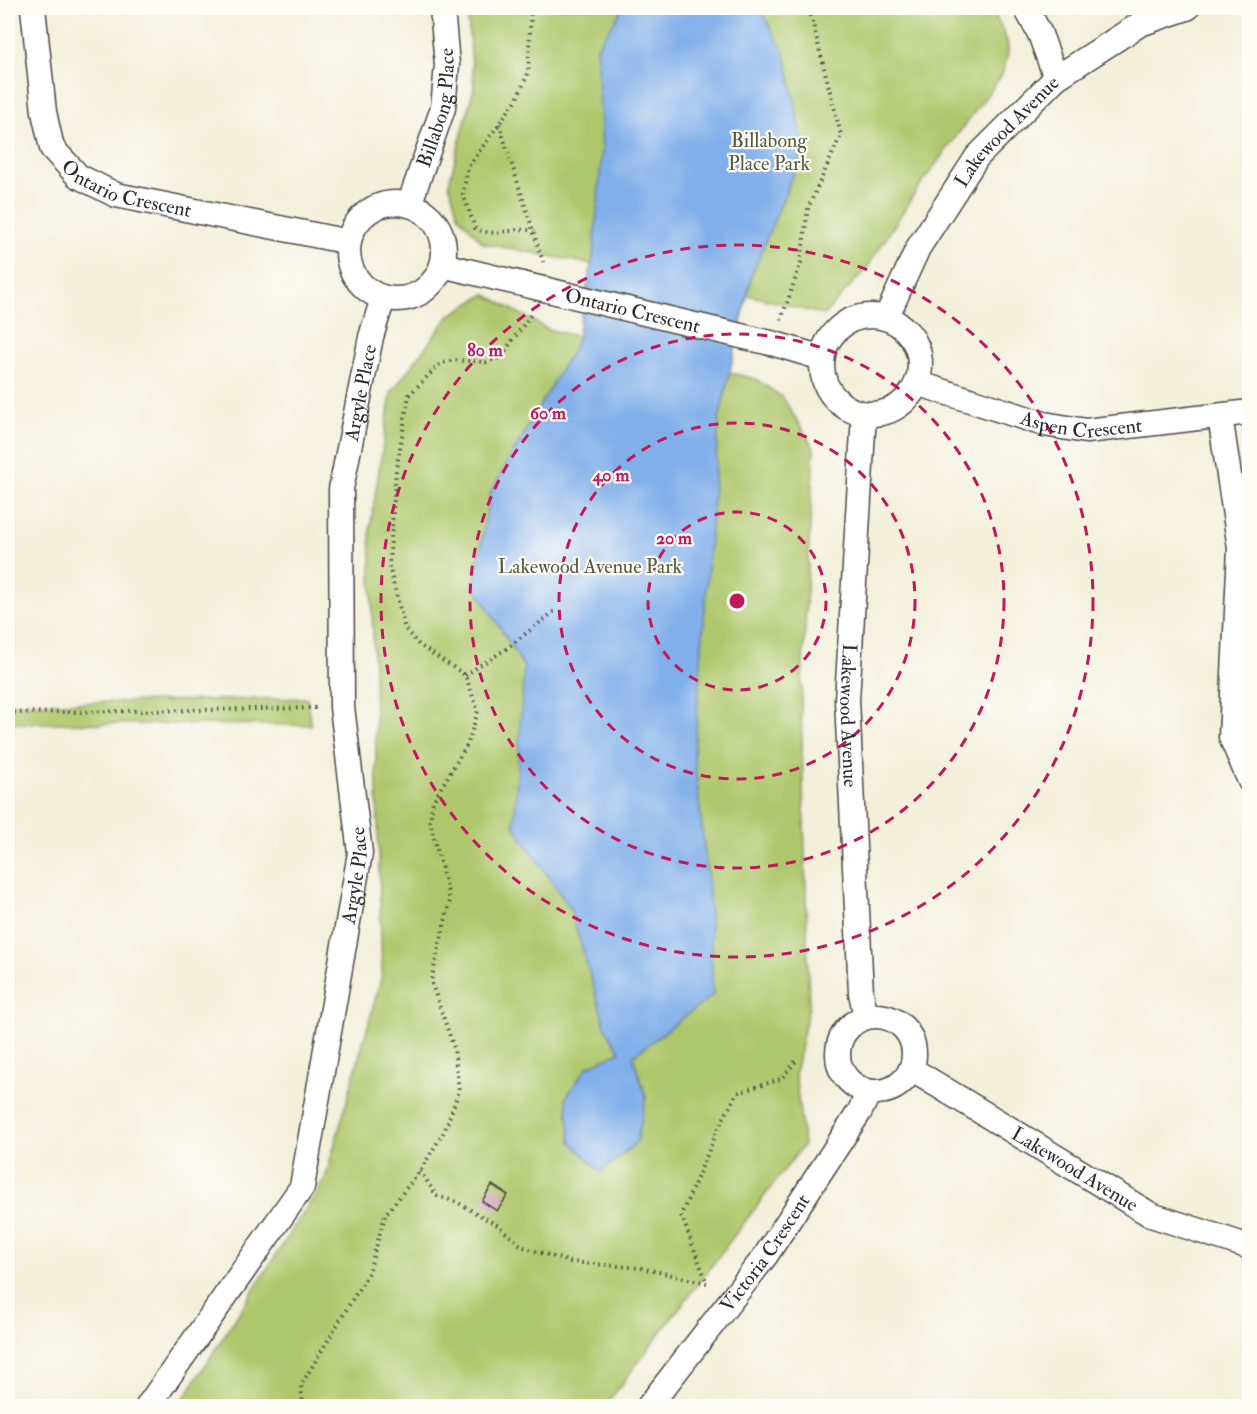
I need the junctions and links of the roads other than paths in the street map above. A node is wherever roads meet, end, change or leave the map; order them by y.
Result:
1 (33, 8) edge
2 (442, 8) edge
3 (1026, 8) edge
4 (1188, 8) edge
5 (1056, 78) junction
6 (409, 205) junction
7 (350, 242) junction
8 (442, 265) junction
9 (383, 298) junction
10 (886, 318) junction
11 (822, 358) junction
12 (917, 383) junction
13 (1250, 412) edge
14 (864, 414) junction
15 (1220, 416) junction
16 (1250, 781) edge
17 (866, 1017) junction
18 (911, 1069) junction
19 (869, 1092) junction
20 (1250, 1247) edge
21 (148, 1407) edge
22 (649, 1407) edge

1 - 7 street, Ontario Crescent
2 - 6 street, Billabong Place
3 - 5 street
4 - 5 street, Lakewood Avenue
5 - 10 street, Lakewood Avenue
6 - 7 street
6 - 8 street
7 - 9 street
8 - 9 street
8 - 11 street, Ontario Crescent
9 - 21 street, Argyle Place
10 - 11 street
10 - 12 street
11 - 14 street
12 - 14 street
12 - 15 street, Aspen Crescent
13 - 15 street, Aspen Crescent
14 - 17 street, Lakewood Avenue
15 - 16 street
17 - 18 street
17 - 19 street
18 - 19 street
18 - 20 street, Lakewood Avenue
19 - 22 street, Victoria Crescent

